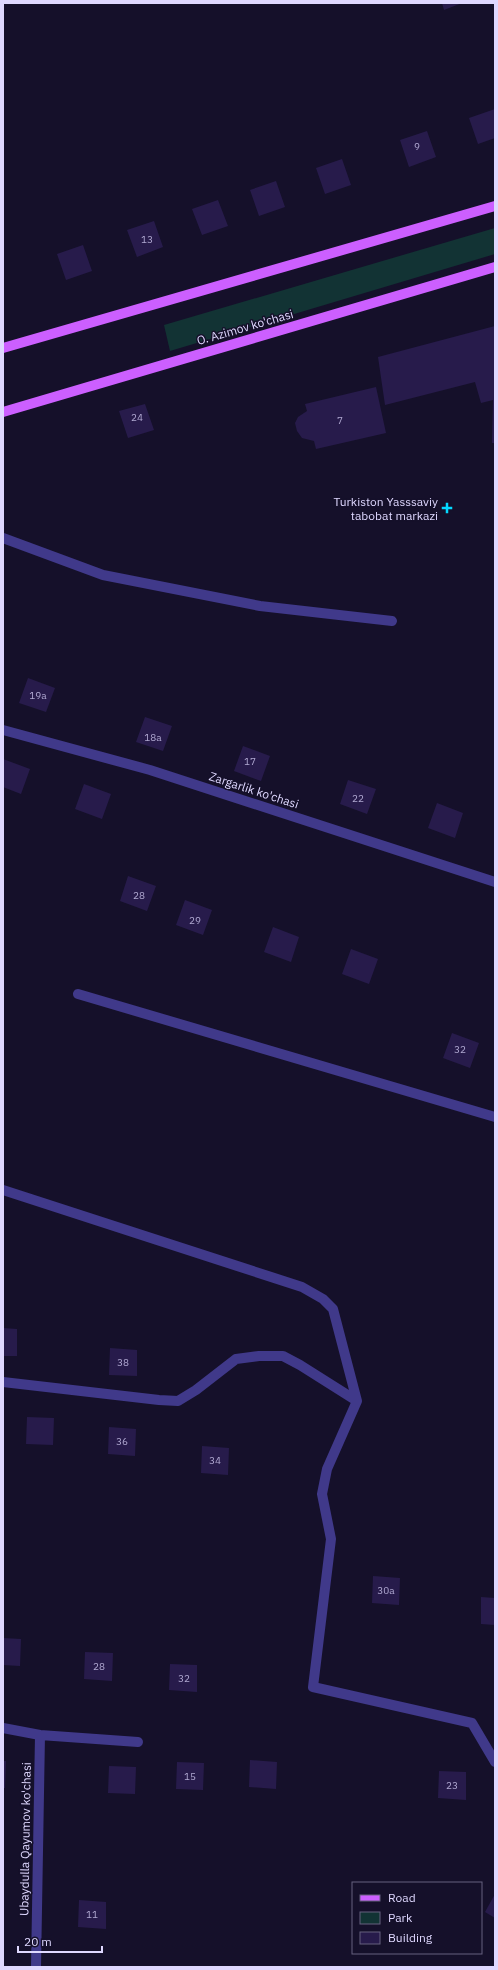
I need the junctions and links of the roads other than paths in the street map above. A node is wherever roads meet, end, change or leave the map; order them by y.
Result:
1 (495, 206) edge
2 (495, 267) edge
3 (3, 348) edge
4 (3, 412) edge
5 (3, 538) edge
6 (392, 622) dead end
7 (3, 730) edge
8 (495, 882) edge
9 (78, 994) dead end
10 (495, 1117) edge
11 (3, 1190) edge
12 (3, 1382) edge
13 (357, 1401) junction
14 (3, 1728) edge
15 (40, 1735) junction
16 (138, 1742) dead end
17 (495, 1762) edge
18 (36, 1967) edge

1 - 3 main road
2 - 4 main road, O. Azimov ko'chasi
5 - 6 street
7 - 8 street, Zargarlik ko'chasi
9 - 10 street
11 - 13 street
12 - 13 street
13 - 17 street
14 - 15 street
15 - 16 street
15 - 18 street, Ubaydulla Qayumov ko'chasi

